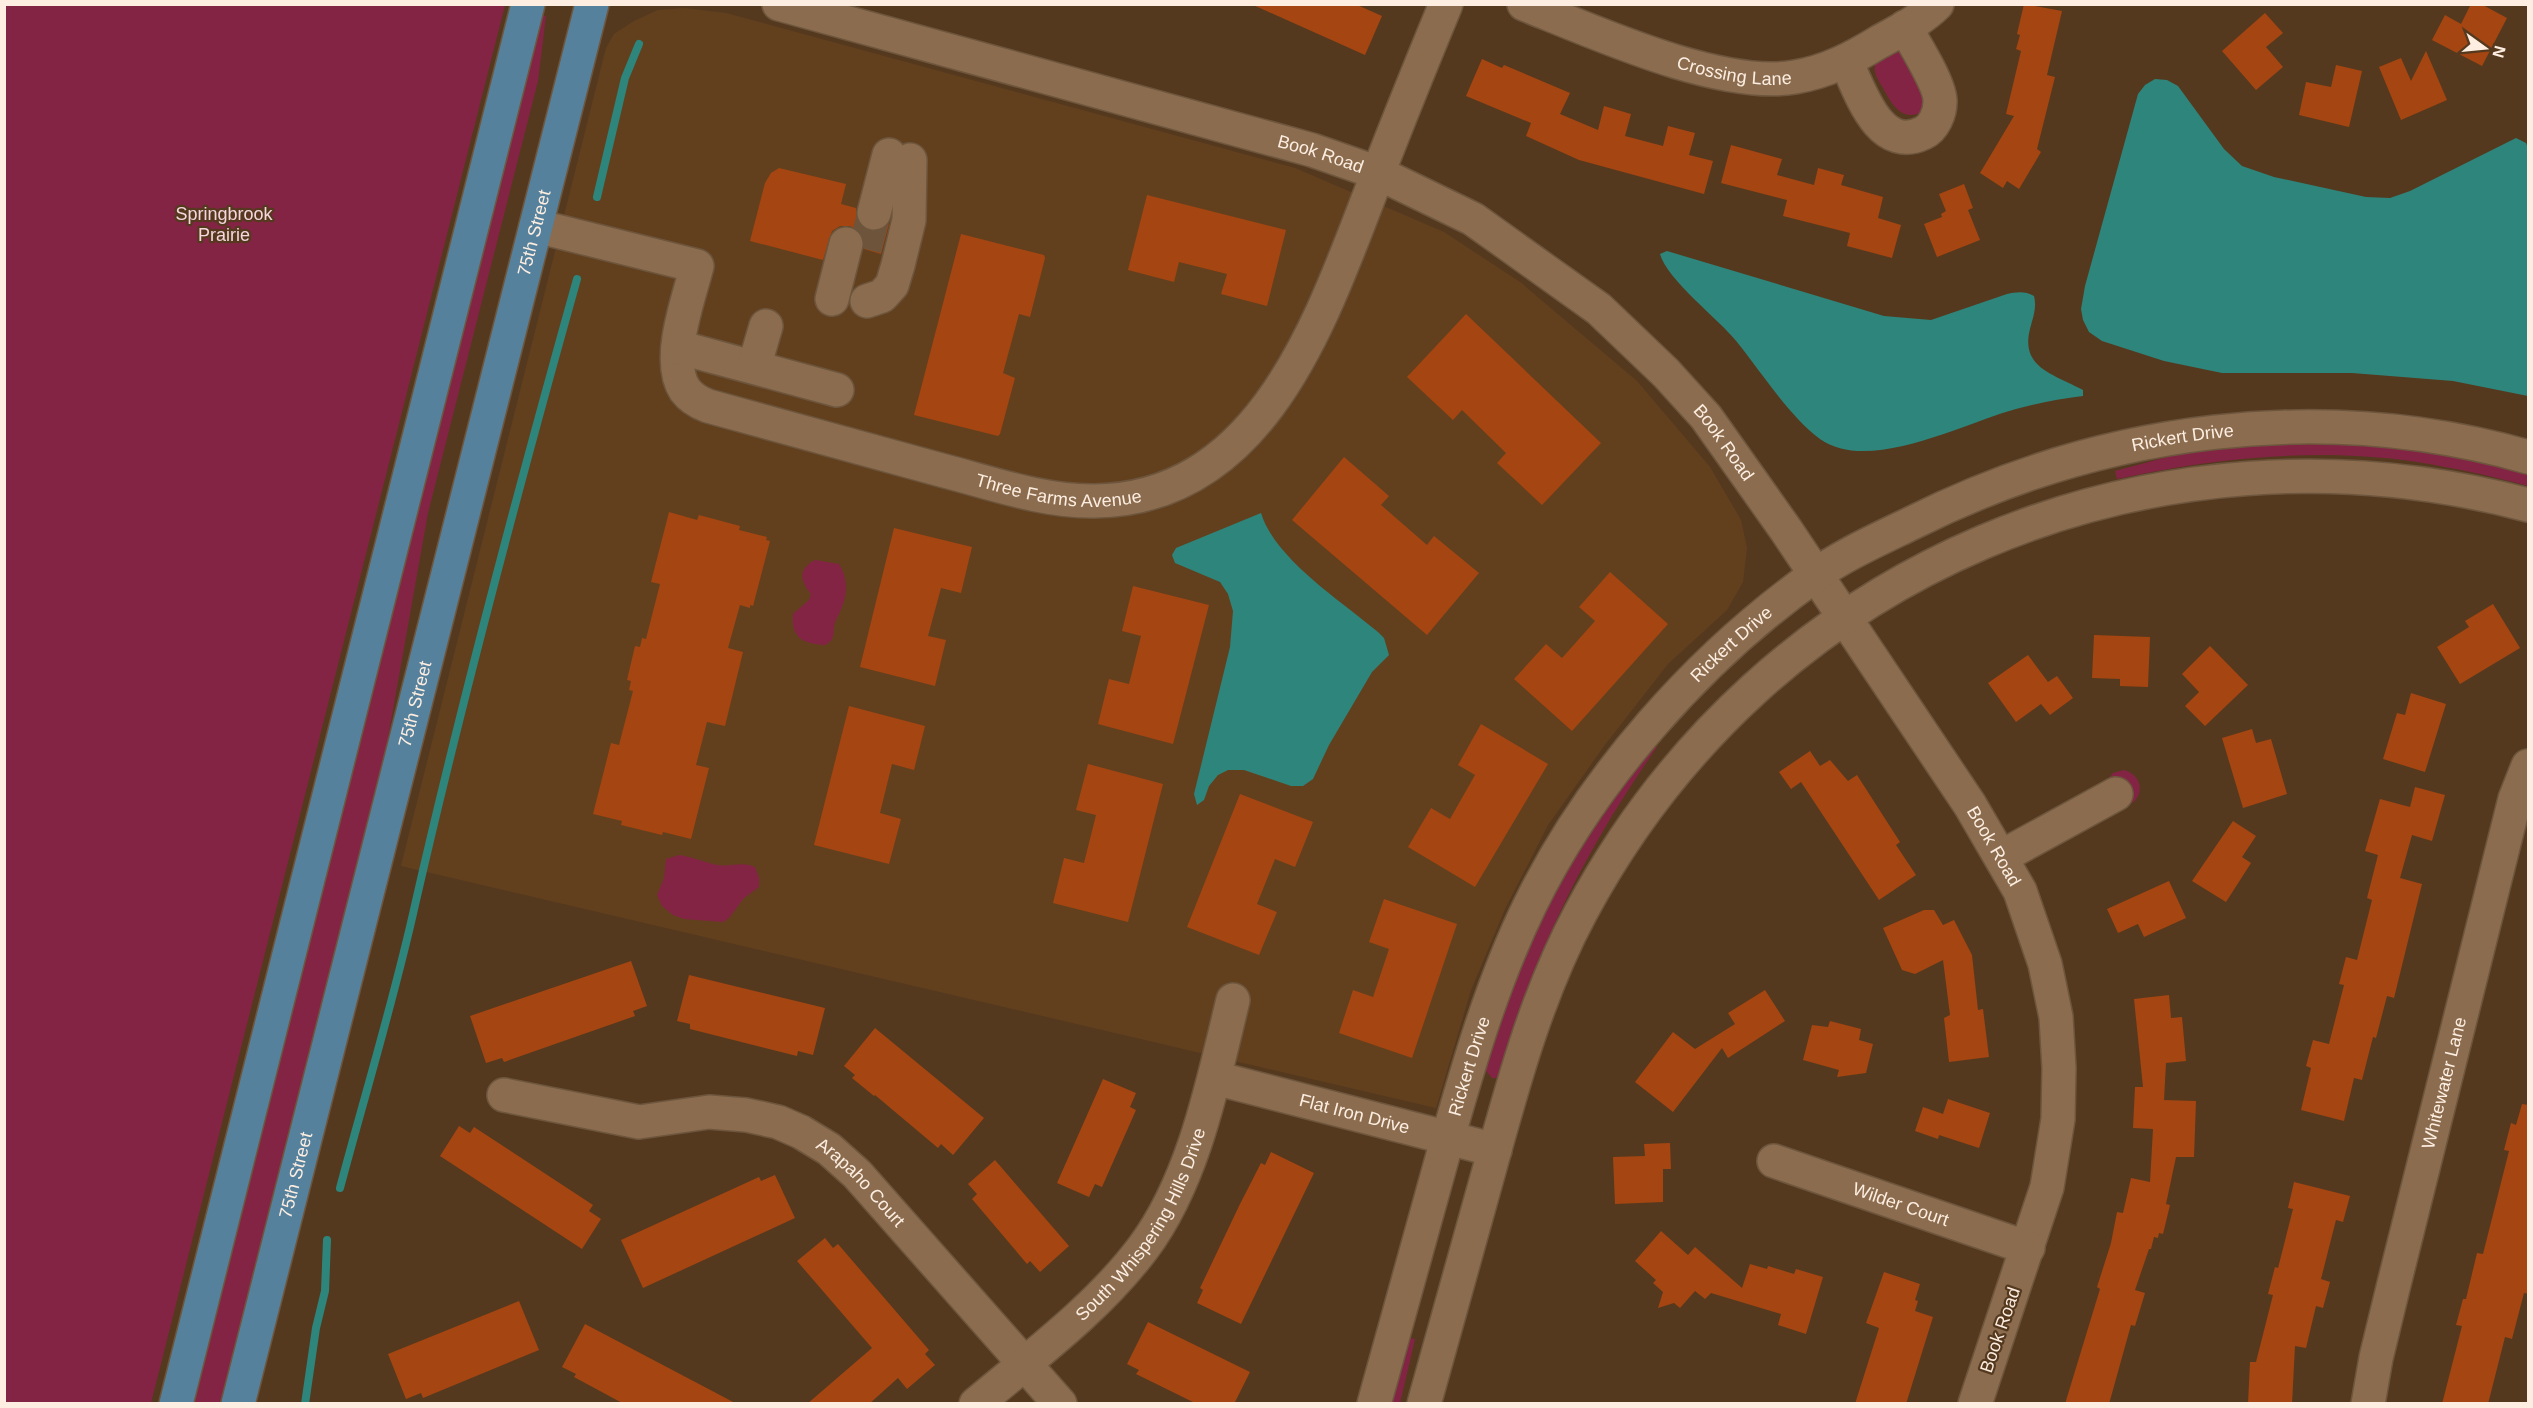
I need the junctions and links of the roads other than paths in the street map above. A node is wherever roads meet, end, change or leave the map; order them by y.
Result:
1 (528, 4) edge
2 (592, 4) edge
3 (779, 4) edge
4 (1446, 4) edge
5 (1524, 4) edge
6 (1937, 4) edge
7 (1905, 27) junction
8 (1846, 62) junction
9 (1378, 173) junction
10 (873, 212) tunnel mouth
11 (536, 226) junction
12 (863, 249) tunnel mouth
13 (766, 326) dead end
14 (678, 347) junction
15 (754, 367) junction
16 (837, 390) dead end
17 (2529, 457) edge
18 (2529, 505) edge
19 (1816, 575) junction
20 (1844, 616) junction
21 (2529, 766) edge
22 (2116, 794) dead end
23 (2001, 858) junction
24 (1233, 1000) dead end
25 (1215, 1078) junction
26 (504, 1095) dead end
27 (1448, 1137) junction
28 (1495, 1150) junction
29 (1774, 1161) dead end
30 (2028, 1248) junction
31 (1025, 1363) junction
32 (176, 1404) edge
33 (238, 1404) edge
34 (976, 1404) edge
35 (1060, 1404) edge
36 (1374, 1404) edge
37 (1424, 1404) edge
38 (1975, 1404) edge
39 (2368, 1404) edge

1 - 32 main road
2 - 11 main road, 75th Street
3 - 9 street, Book Road
4 - 9 street, Three Farms Avenue
5 - 8 street, Crossing Lane
6 - 7 street, Crossing Lane
7 - 8 street, Crossing Lane
7 - 8 street
9 - 14 street, Three Farms Avenue
9 - 19 street, Book Road
10 - 12 street
11 - 14 street, Three Farms Avenue
11 - 33 main road, 75th Street
13 - 15 street
14 - 15 street
15 - 16 street
17 - 19 street, Rickert Drive
18 - 20 street
19 - 20 street, Book Road
19 - 27 street, Rickert Drive
20 - 23 street, Book Road
20 - 28 street
21 - 39 street, Whitewater Lane
22 - 23 street
23 - 30 street, Book Road
24 - 25 street, South Whispering Hills Drive
25 - 27 street, Flat Iron Drive
25 - 31 street, South Whispering Hills Drive
26 - 31 street, Arapaho Court
27 - 28 street, Flat Iron Drive
27 - 36 street, Rickert Drive
28 - 37 street
29 - 30 street, Wilder Court
30 - 38 street, Book Road
31 - 34 street, South Whispering Hills Drive
31 - 35 street, Arapaho Court

